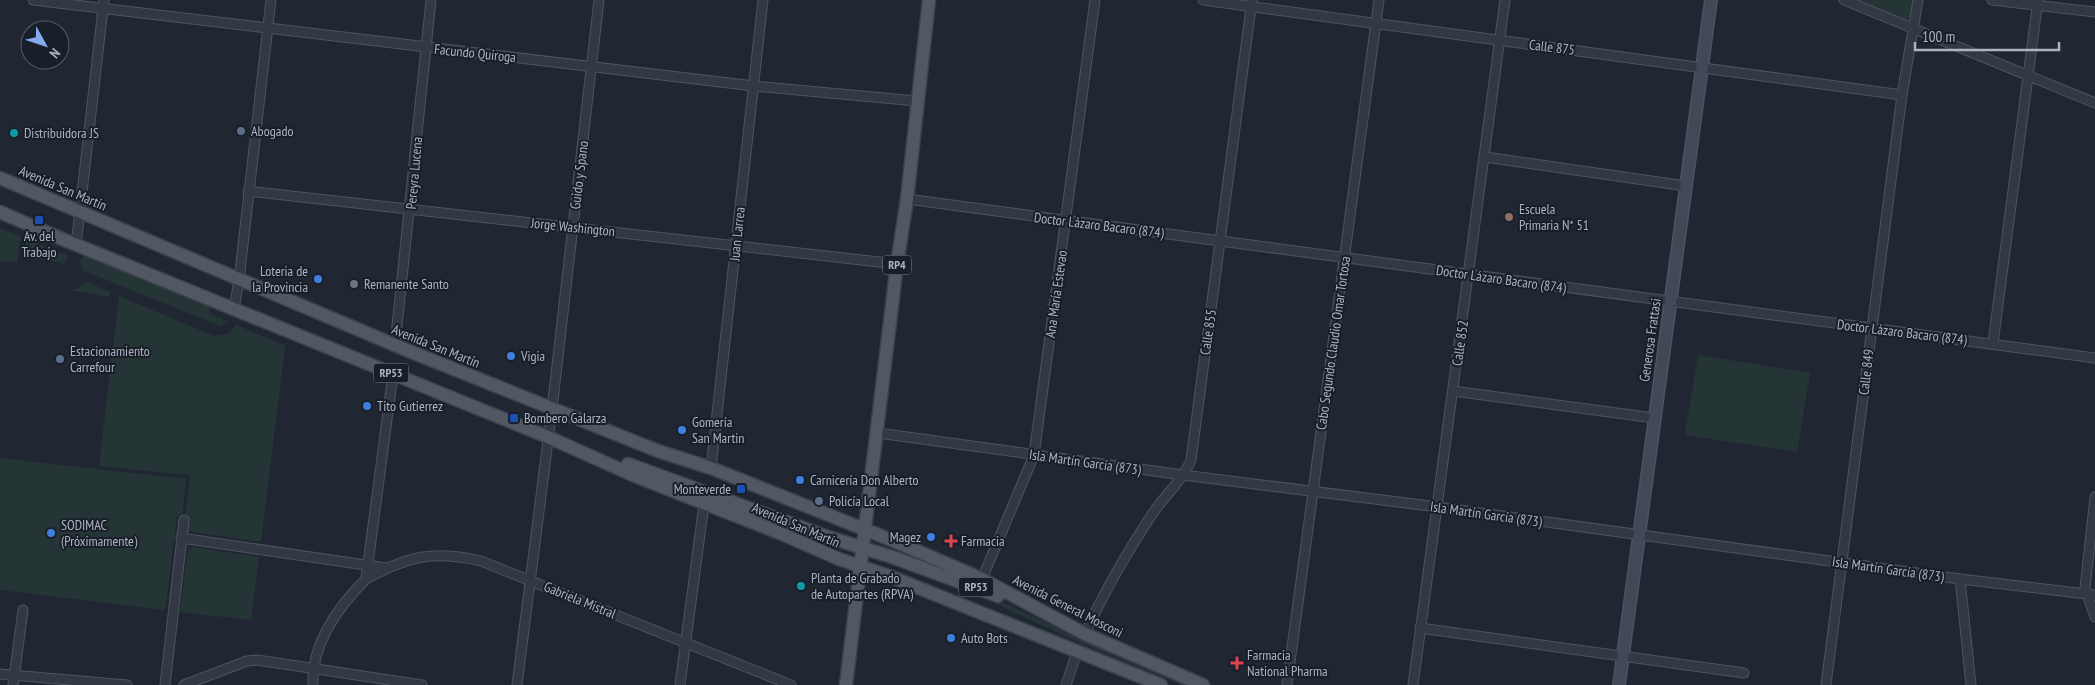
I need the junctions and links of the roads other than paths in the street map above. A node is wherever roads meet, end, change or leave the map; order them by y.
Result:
1 (34, 0) edge
2 (271, 0) edge
3 (431, 0) edge
4 (599, 0) edge
5 (763, 0) edge
6 (929, 0) edge
7 (1095, 0) edge
8 (1202, 0) edge
9 (1379, 0) edge
10 (1505, 0) edge
11 (1711, 0) edge
12 (1918, 0) edge
13 (1992, 0) edge
14 (1847, 1) edge
15 (1252, 3) edge
16 (2037, 3) edge
17 (104, 4) edge
18 (2095, 12) edge
19 (1375, 24) junction
20 (268, 29) junction
21 (1914, 29) junction
22 (1500, 40) junction
23 (426, 48) junction
24 (592, 67) junction
25 (1702, 67) junction
26 (2028, 76) junction
27 (754, 86) junction
28 (1902, 94) junction
29 (917, 101) junction
30 (2095, 103) edge
31 (1485, 157) junction
32 (0, 178) edge
33 (1686, 186) junction
34 (248, 191) junction
35 (907, 200) junction
36 (410, 210) junction
37 (80, 211) junction
38 (0, 212) edge
39 (1066, 221) junction
40 (572, 227) junction
41 (1220, 240) junction
42 (76, 245) junction
43 (736, 245) junction
44 (1344, 258) junction
45 (897, 264) junction
46 (1469, 275) junction
47 (239, 280) junction
48 (1670, 302) junction
49 (234, 309) junction
50 (1872, 328) junction
51 (1993, 343) junction
52 (395, 345) junction
53 (2095, 358) edge
54 (393, 374) junction
55 (1454, 391) junction
56 (552, 409) junction
57 (1654, 418) junction
58 (878, 432) junction
59 (548, 437) junction
60 (568, 446) junction
61 (1034, 455) junction
62 (711, 468) junction
63 (1182, 476) junction
64 (1313, 493) junction
65 (2095, 497) edge
66 (704, 504) junction
67 (1438, 507) junction
68 (184, 520) dead end
69 (866, 530) junction
70 (1638, 535) junction
71 (181, 538) junction
72 (864, 548) junction
73 (1842, 563) junction
74 (368, 565) junction
75 (861, 567) junction
76 (386, 568) junction
77 (366, 578) junction
78 (982, 579) junction
79 (1960, 579) junction
80 (530, 580) junction
81 (2090, 594) edge
82 (23, 610) dead end
83 (2095, 617) edge
84 (1420, 628) junction
85 (1085, 634) junction
86 (685, 642) junction
87 (1076, 652) junction
88 (1622, 656) junction
89 (313, 669) junction
90 (1744, 673) dead end
91 (0, 674) edge
92 (15, 674) junction
93 (13, 685) edge
94 (127, 685) edge
95 (165, 685) edge
96 (184, 685) edge
97 (313, 685) edge
98 (422, 685) edge
99 (517, 685) edge
100 (680, 685) edge
101 (791, 685) edge
102 (846, 685) edge
103 (1066, 685) edge
104 (1161, 685) edge
105 (1203, 685) edge
106 (1287, 685) edge
107 (1413, 685) edge
108 (1619, 685) edge
109 (1826, 685) edge
110 (1971, 685) edge

1 - 17 street, Facundo Quiroga
2 - 20 street
3 - 23 street, Pereyra Lucena
4 - 24 street, Guido y Spano
5 - 27 street, Juan Larrea
6 - 29 main road, RP4
7 - 39 street, Ana María Estevao
8 - 15 street, Calle 875
9 - 19 street, Cabo Segundo Claudio Omar Tortosa
10 - 22 street, Calle 852
11 - 25 main road, Generosa Frattasi
12 - 21 street, Calle 849
13 - 16 street
14 - 21 street
15 - 19 street, Calle 875
15 - 41 street, Calle 855
16 - 18 street
16 - 26 street
17 - 20 street, Facundo Quiroga
17 - 37 street
19 - 22 street, Calle 875
19 - 44 street, Cabo Segundo Claudio Omar Tortosa
20 - 23 street, Facundo Quiroga
20 - 34 street
21 - 26 street
21 - 28 street, Calle 849
22 - 25 street, Calle 875
22 - 31 street, Calle 852
23 - 24 street, Facundo Quiroga
23 - 36 street, Pereyra Lucena
24 - 27 street, Facundo Quiroga
24 - 40 street, Guido y Spano
25 - 28 street, Calle 875
25 - 33 main road, Generosa Frattasi
26 - 30 street
26 - 51 street
27 - 29 street, Facundo Quiroga
27 - 43 street, Juan Larrea
28 - 50 street, Calle 849
29 - 35 main road, RP4
31 - 33 street
31 - 46 street, Calle 852
32 - 37 main road, Avenida San Martín / RP53
33 - 48 main road, Generosa Frattasi
34 - 36 street, Jorge Washington
34 - 47 street
35 - 39 street, Doctor Lázaro Bacaro (874)
35 - 45 main road, RP4
36 - 40 street, Jorge Washington
36 - 52 street, Pereyra Lucena
37 - 42 street
37 - 47 main road, Avenida San Martín / RP53
38 - 42 main road, Avenida San Martín / RP53
39 - 41 street, Doctor Lázaro Bacaro (874)
39 - 61 street, Ana María Estevao
40 - 43 street, Jorge Washington
40 - 56 street, Guido y Spano
41 - 44 street, Doctor Lázaro Bacaro (874)
41 - 63 street, Calle 855
42 - 49 main road, Avenida San Martín / RP53
43 - 45 street, Jorge Washington
43 - 62 street, Juan Larrea
44 - 46 street, Doctor Lázaro Bacaro (874)
44 - 64 street, Cabo Segundo Claudio Omar Tortosa
45 - 58 main road, RP4
46 - 48 street, Doctor Lázaro Bacaro (874)
46 - 55 street, Calle 852
47 - 49 street
47 - 52 main road, Avenida San Martín / RP53
48 - 50 street, Doctor Lázaro Bacaro (874)
48 - 57 main road, Generosa Frattasi
49 - 54 main road, Avenida San Martín / RP53
50 - 51 street, Doctor Lázaro Bacaro (874)
50 - 73 street, Calle 849
51 - 53 street, Doctor Lázaro Bacaro (874)
52 - 56 main road, Avenida San Martín / RP53
54 - 59 main road, Avenida San Martín / RP53
54 - 74 street
55 - 57 street
55 - 67 street, Calle 852
56 - 59 street
56 - 62 main road, Avenida San Martín / RP53
57 - 70 main road, Generosa Frattasi
58 - 61 street, Isla Martín García (873)
58 - 69 main road, RP4
59 - 60 main road, Avenida San Martín / RP53
59 - 80 street
60 - 66 main road, Avenida San Martín / RP53
60 - 72 main road, RP53
61 - 63 street, Isla Martín García (873)
61 - 78 street, Ana María Estevao
62 - 69 main road, Avenida San Martín / RP53
63 - 64 street, Isla Martín García (873)
63 - 85 street, Calle 855
64 - 67 street, Isla Martín García (873)
64 - 106 street, Cabo Segundo Claudio Omar Tortosa
65 - 81 street
66 - 75 main road, Avenida San Martín / RP53
66 - 86 street
67 - 70 street, Isla Martín García (873)
67 - 84 street, Calle 852
68 - 71 street
69 - 72 main road, RP4
69 - 78 main road, Avenida General Mosconi / RP53
70 - 73 street, Isla Martín García (873)
70 - 88 main road, Generosa Frattasi
71 - 74 street
71 - 95 street
72 - 75 main road, RP4
72 - 85 main road, RP53
73 - 79 street, Isla Martín García (873)
73 - 109 street, Calle 849
74 - 76 street
74 - 77 street
75 - 87 main road, RP53
75 - 102 main road, RP4
76 - 77 street, Gabriela Mistral
76 - 80 street, Gabriela Mistral
77 - 89 street, Gabriela Mistral
78 - 85 main road, Avenida General Mosconi / RP53
79 - 81 street, Isla Martín García (873)
79 - 110 street
80 - 86 street, Gabriela Mistral
80 - 99 street
81 - 83 street
82 - 92 street
84 - 88 street
84 - 107 street, Calle 852
85 - 105 main road, Avenida General Mosconi / RP53
86 - 100 street
86 - 101 street, Gabriela Mistral
87 - 103 street
87 - 104 main road, RP53
88 - 90 street
88 - 108 main road, Generosa Frattasi
89 - 96 street
89 - 97 street
89 - 98 street
91 - 92 street
92 - 93 street
92 - 94 street

